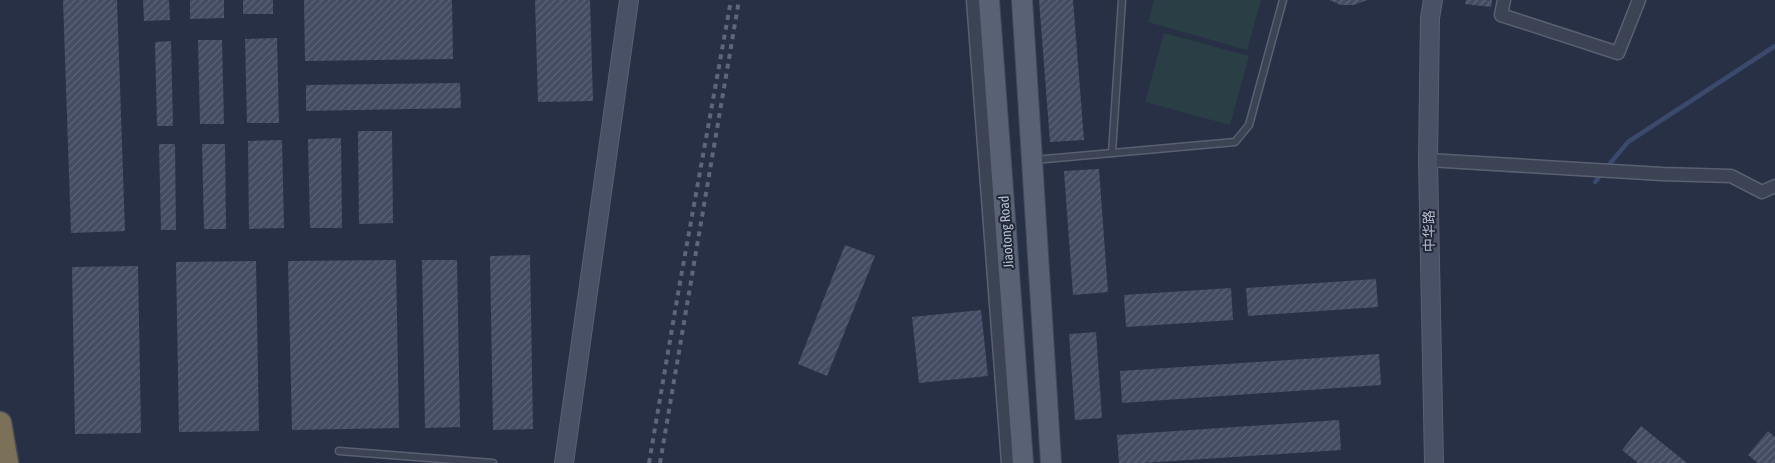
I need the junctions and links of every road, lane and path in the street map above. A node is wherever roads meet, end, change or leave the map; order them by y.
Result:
1 (629, 0) edge
2 (973, 0) edge
3 (989, 0) edge
4 (1022, 0) edge
5 (1122, 0) edge
6 (1283, 0) edge
7 (1433, 0) edge
8 (1504, 0) edge
9 (1639, 0) edge
10 (1112, 153) junction
11 (1032, 160) junction
12 (1428, 160) junction
13 (1775, 186) edge
14 (0, 423) edge
15 (339, 451) dead end
16 (7, 463) edge
17 (493, 463) edge
18 (564, 463) edge
19 (1008, 463) edge
20 (1023, 463) edge
21 (1051, 463) edge
22 (1434, 463) edge

1 - 18 street
2 - 19 street
3 - 20 main road, Jiaotong Road
4 - 11 main road
5 - 10 lane
6 - 10 lane
7 - 12 street, 中华路
8 - 9 street
10 - 11 lane
11 - 21 main road
12 - 13 street
12 - 22 street, 中华路
14 - 16 highway
15 - 17 lane

